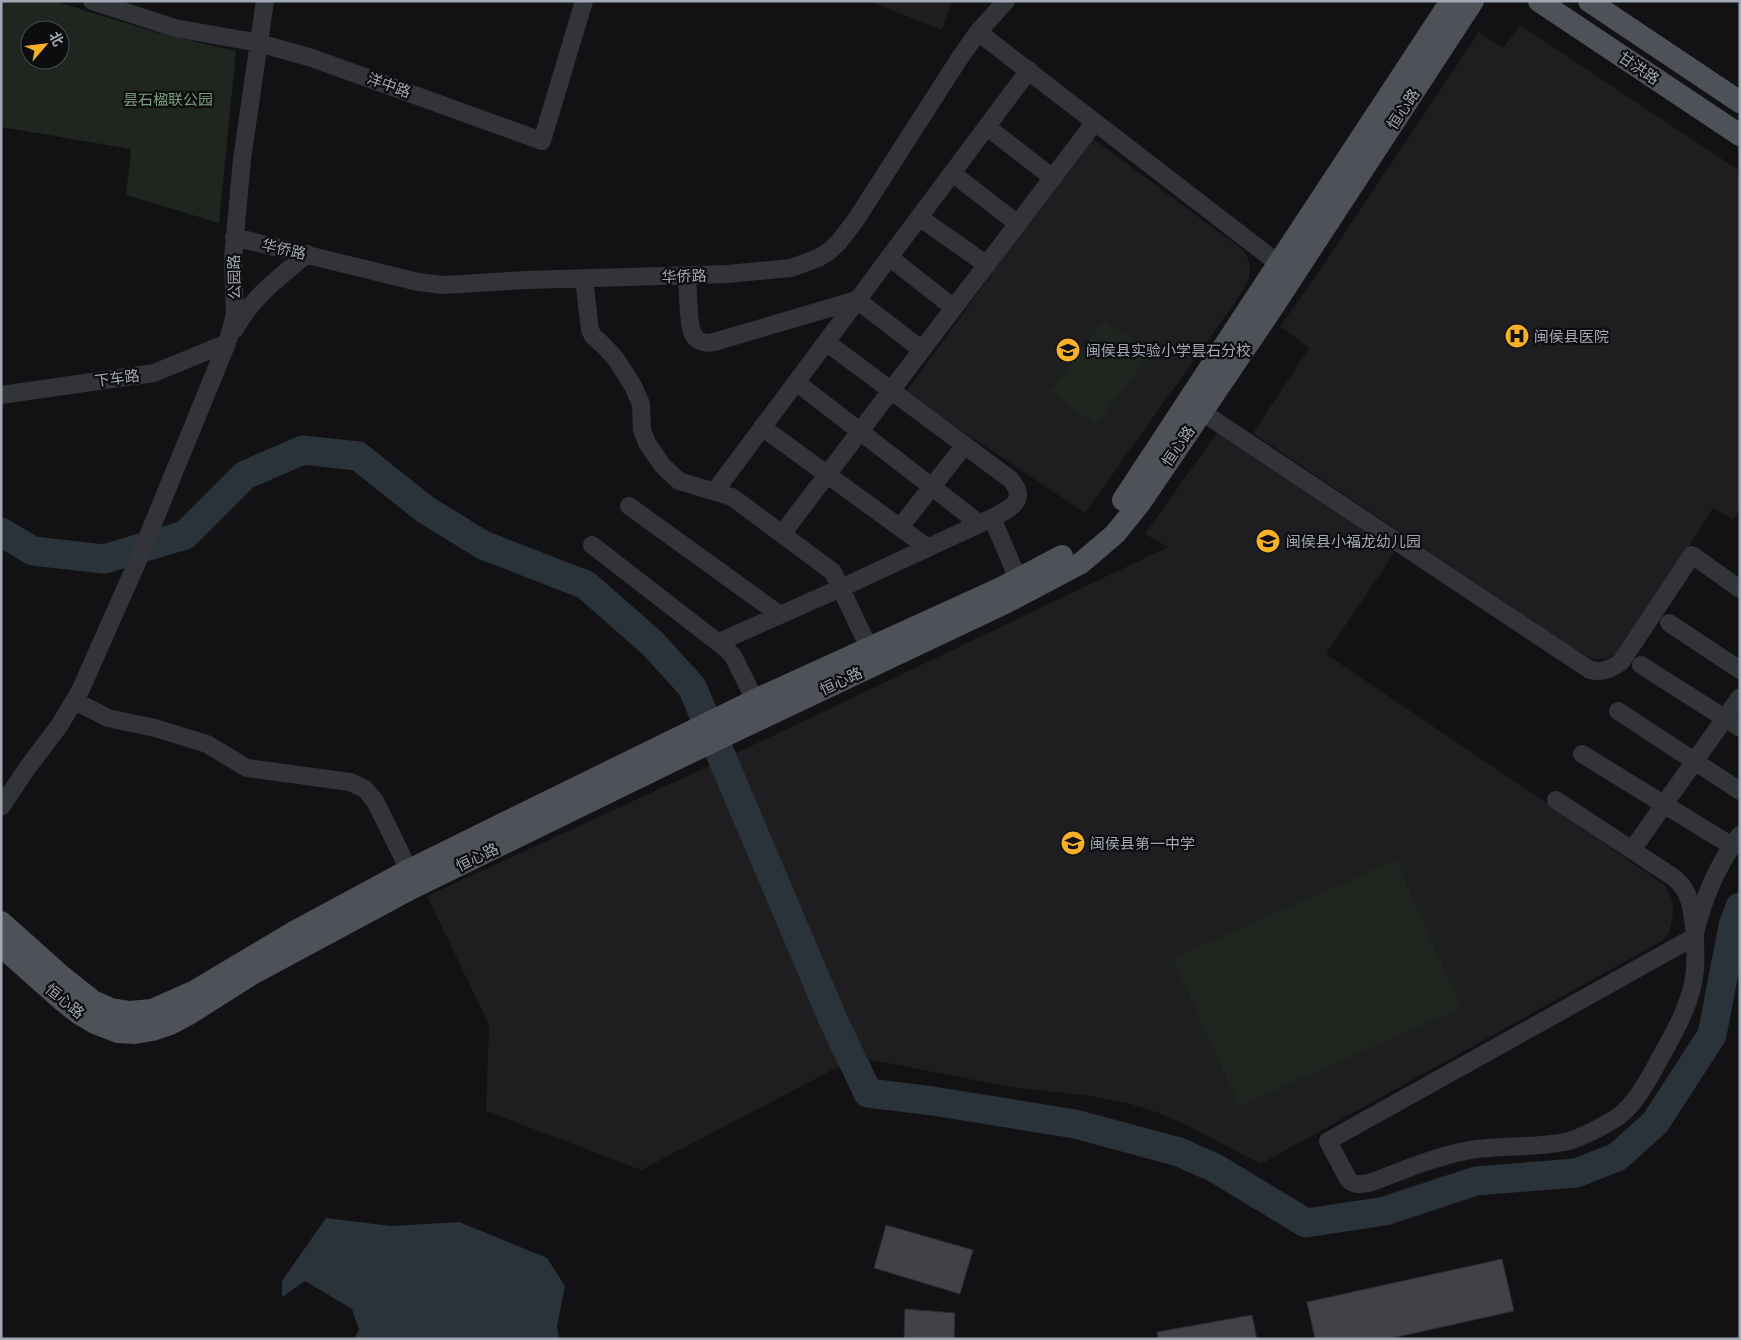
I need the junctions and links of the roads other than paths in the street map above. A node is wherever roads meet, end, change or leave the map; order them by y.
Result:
1 (92, 1) edge
2 (265, 1) edge
3 (584, 1) edge
4 (1006, 1) edge
5 (1451, 1) edge
6 (1473, 1) edge
7 (1539, 1) edge
8 (1589, 1) edge
9 (978, 32) junction
10 (259, 43) junction
11 (1029, 70) junction
12 (1740, 102) edge
13 (1096, 122) junction
14 (986, 127) junction
15 (1740, 135) edge
16 (952, 173) junction
17 (1053, 178) junction
18 (919, 216) junction
19 (1018, 224) junction
20 (234, 237) junction
21 (307, 254) junction
22 (889, 257) junction
23 (1279, 264) junction
24 (987, 265) junction
25 (687, 277) junction
26 (584, 279) junction
27 (857, 300) junction
28 (954, 308) junction
29 (826, 342) junction
30 (227, 343) junction
31 (922, 350) junction
32 (796, 382) junction
33 (891, 391) junction
34 (1, 395) edge
35 (1194, 407) junction
36 (762, 427) junction
37 (860, 432) junction
38 (965, 446) junction
39 (827, 474) junction
40 (932, 487) junction
41 (715, 491) junction
42 (629, 506) dead end
43 (986, 521) junction
44 (900, 527) junction
45 (782, 534) junction
46 (592, 545) dead end
47 (928, 548) junction
48 (1018, 579) junction
49 (841, 588) junction
50 (1740, 589) edge
51 (780, 615) junction
52 (1669, 623) dead end
53 (719, 642) junction
54 (869, 648) junction
55 (1641, 665) dead end
56 (1740, 670) edge
57 (1740, 696) edge
58 (754, 700) junction
59 (75, 701) junction
60 (1618, 711) dead end
61 (1724, 718) junction
62 (728, 724) junction
63 (1740, 728) edge
64 (695, 740) junction
65 (1582, 754) dead end
66 (1695, 761) junction
67 (1740, 791) edge
68 (1556, 800) dead end
69 (1664, 804) junction
70 (1, 807) edge
71 (1736, 840) edge
72 (1632, 850) junction
73 (409, 870) junction
74 (1, 922) edge
75 (1694, 937) junction
76 (1, 946) edge

1 - 10 street, 洋中路
2 - 10 street, 公园路
3 - 10 street, 洋中路
4 - 9 street, 华侨路
5 - 23 main road, 恒心路
6 - 35 main road, 恒心路
7 - 15 main road, 甘洪路
8 - 12 main road, 甘洪路
9 - 11 street
9 - 25 street, 华侨路
10 - 20 street, 公园路
11 - 13 street
11 - 14 street
13 - 17 street
13 - 23 street
14 - 16 street
14 - 17 street
16 - 18 street
16 - 19 street
17 - 19 street
18 - 22 street
18 - 24 street
19 - 24 street
20 - 21 street, 华侨路
20 - 30 street, 公园路
21 - 26 street, 华侨路
21 - 30 street
22 - 27 street
22 - 28 street
23 - 35 main road, 恒心路
24 - 28 street
25 - 26 street, 华侨路
25 - 27 street
26 - 41 street
27 - 29 street
27 - 31 street
28 - 31 street
29 - 32 street
29 - 33 street
30 - 34 street, 下车路
30 - 59 street, 公园路
31 - 33 street
32 - 36 street
32 - 37 street
33 - 37 street
33 - 38 street
35 - 48 main road, 恒心路
35 - 50 street
35 - 62 main road, 恒心路
36 - 39 street
36 - 41 street
37 - 39 street
37 - 40 street
38 - 40 street
38 - 43 street
39 - 44 street
39 - 45 street
40 - 43 street
40 - 44 street
41 - 45 street
42 - 51 street
43 - 47 street
43 - 48 street
44 - 47 street
45 - 49 street
46 - 53 street
47 - 49 street
48 - 54 main road, 恒心路
49 - 51 street
49 - 54 street
51 - 53 street
52 - 56 street
53 - 58 street
54 - 58 main road, 恒心路
55 - 61 street
57 - 61 street
58 - 62 main road, 恒心路
59 - 70 street, 公园路
59 - 73 street
60 - 66 street
61 - 63 street
61 - 66 street
62 - 64 main road, 恒心路
64 - 73 main road, 恒心路
64 - 76 main road, 恒心路
65 - 69 street
66 - 67 street
66 - 69 street
68 - 72 street
69 - 71 street
69 - 72 street
71 - 75 street
72 - 75 street
73 - 74 main road, 恒心路
75 - 75 street

